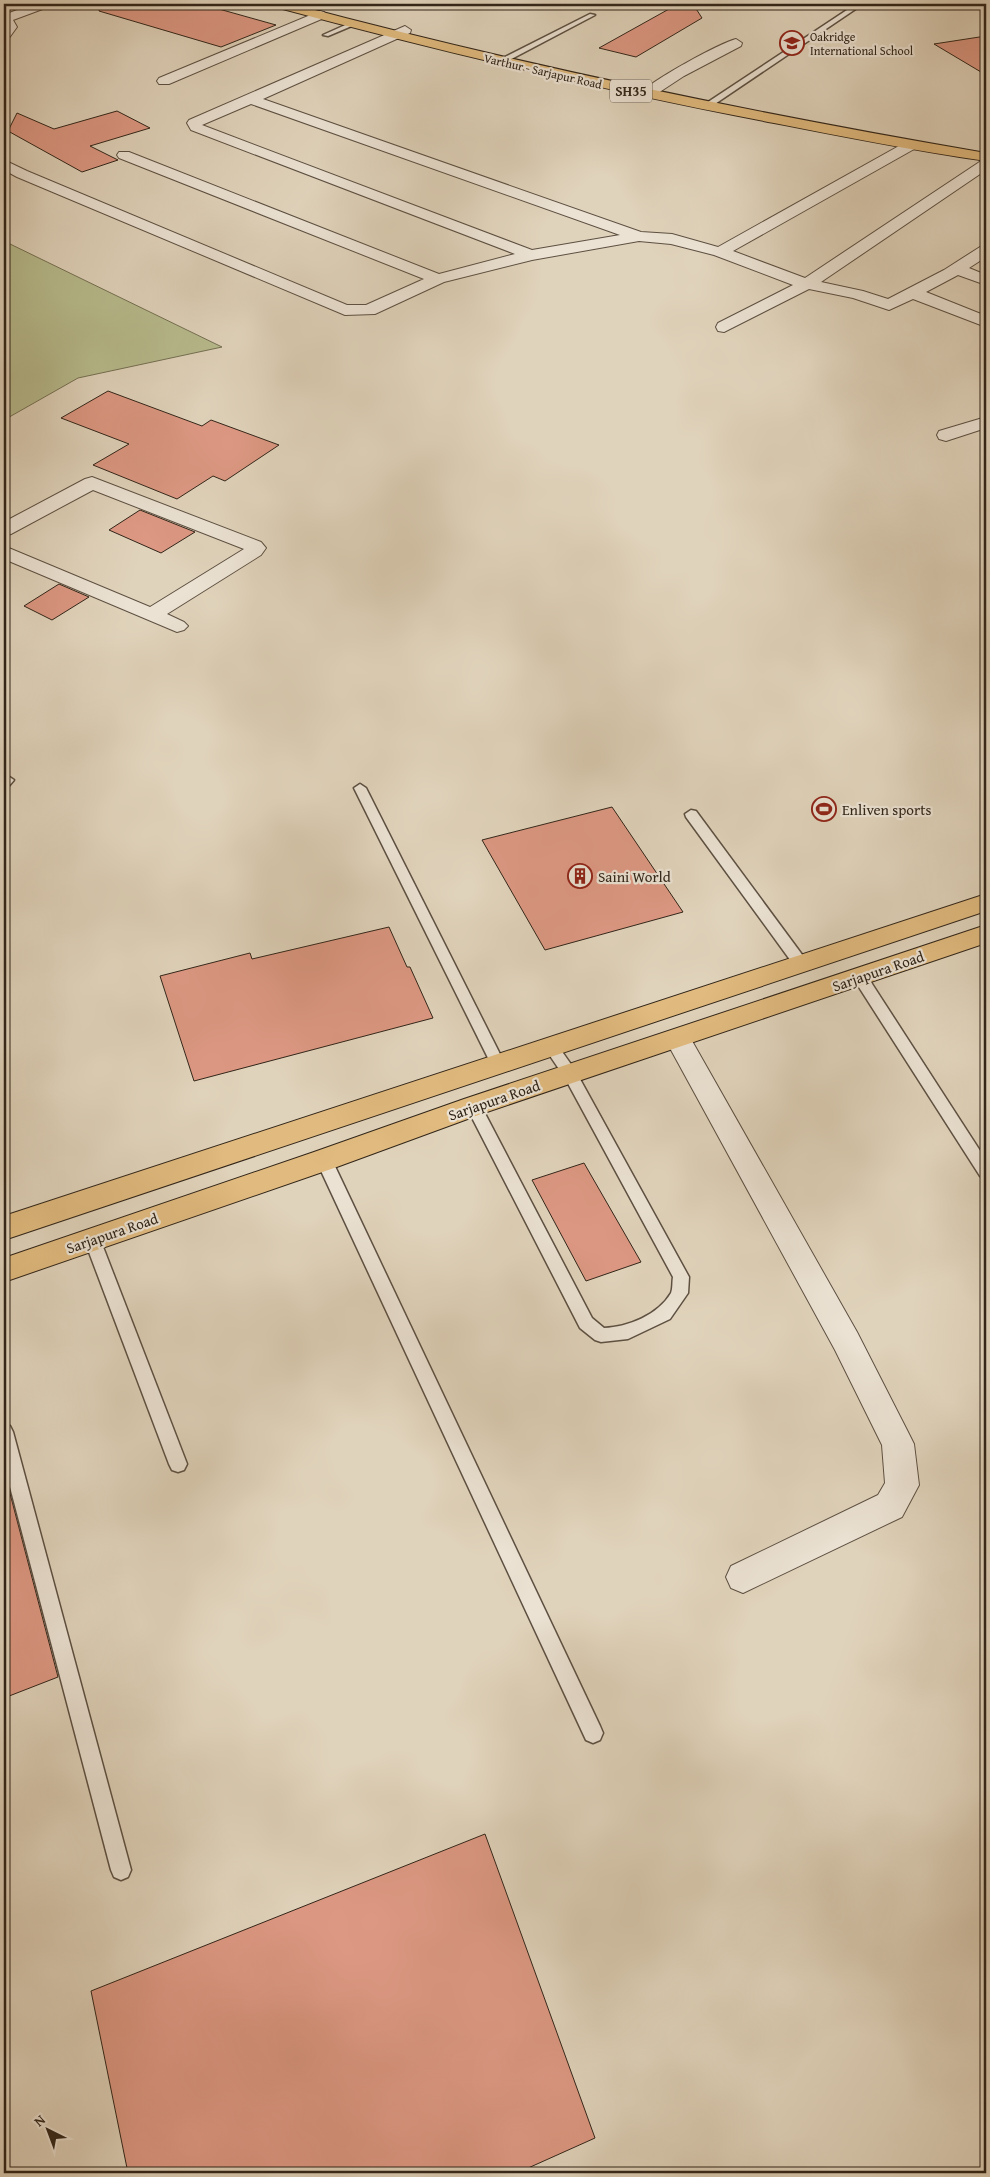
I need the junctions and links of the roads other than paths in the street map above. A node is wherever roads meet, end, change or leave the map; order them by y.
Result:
1 (44, 4) edge
2 (280, 4) edge
3 (309, 4) edge
4 (860, 4) edge
5 (320, 15) junction
6 (592, 16) dead end
7 (352, 24) junction
8 (400, 33) junction
9 (4, 35) edge
10 (326, 35) dead end
11 (736, 43) dead end
12 (504, 59) junction
13 (164, 81) dead end
14 (651, 91) junction
15 (251, 99) junction
16 (710, 103) junction
17 (911, 145) junction
18 (986, 147) edge
19 (124, 155) dead end
20 (986, 157) edge
21 (4, 164) edge
22 (986, 164) edge
23 (639, 236) junction
24 (986, 250) edge
25 (720, 252) junction
26 (531, 256) junction
27 (956, 269) junction
28 (438, 279) junction
29 (986, 280) edge
30 (807, 284) junction
31 (913, 293) junction
32 (986, 322) edge
33 (724, 327) dead end
34 (986, 422) edge
35 (946, 435) dead end
36 (4, 530) edge
37 (4, 552) edge
38 (153, 614) junction
39 (178, 626) dead end
40 (360, 788) dead end
41 (691, 814) dead end
42 (986, 902) edge
43 (986, 934) edge
44 (801, 964) junction
45 (860, 977) junction
46 (678, 1040) junction
47 (551, 1046) junction
48 (498, 1064) junction
49 (570, 1074) junction
50 (474, 1106) junction
51 (324, 1160) junction
52 (986, 1172) edge
53 (4, 1228) edge
54 (92, 1239) junction
55 (4, 1270) edge
56 (4, 1432) edge
57 (178, 1464) dead end
58 (743, 1578) dead end
59 (593, 1733) dead end
60 (121, 1870) dead end

1 - 9 street
2 - 5 main road, Varthur - Sarjapur Road / SH35
3 - 8 main road, Varthur - Sarjapur Road / SH35
4 - 16 lane
5 - 7 main road, Varthur - Sarjapur Road / SH35
5 - 13 street
6 - 12 lane
7 - 8 main road, Varthur - Sarjapur Road / SH35
7 - 10 lane
8 - 12 main road, Varthur - Sarjapur Road / SH35
8 - 15 street
11 - 14 street
12 - 14 main road, Varthur - Sarjapur Road / SH35
14 - 16 main road, Varthur - Sarjapur Road / SH35
15 - 23 street
15 - 26 street
16 - 17 main road, Varthur - Sarjapur Road / SH35
16 - 18 main road, Varthur - Sarjapur Road / SH35
17 - 20 main road, Varthur - Sarjapur Road / SH35
17 - 25 street
19 - 28 street
21 - 28 street
22 - 30 street
23 - 25 street
23 - 26 street
24 - 27 street
25 - 30 street
26 - 28 street
27 - 29 street
27 - 31 street
30 - 31 street
30 - 33 street
31 - 32 street
34 - 35 street
36 - 38 street
37 - 38 street
38 - 39 street
40 - 48 lane
41 - 44 lane
42 - 44 main road, Sarjapura Road
43 - 45 main road, Sarjapura Road
44 - 47 main road, Sarjapura Road
45 - 46 main road, Sarjapura Road
45 - 52 lane
46 - 49 main road, Sarjapura Road
46 - 58 street
47 - 48 main road, Sarjapura Road
47 - 49 lane
48 - 53 main road, Sarjapura Road
49 - 50 main road, Sarjapura Road
49 - 50 lane
50 - 51 main road, Sarjapura Road
51 - 54 main road, Sarjapura Road
51 - 59 lane
54 - 55 main road, Sarjapura Road
54 - 57 lane
56 - 60 lane

